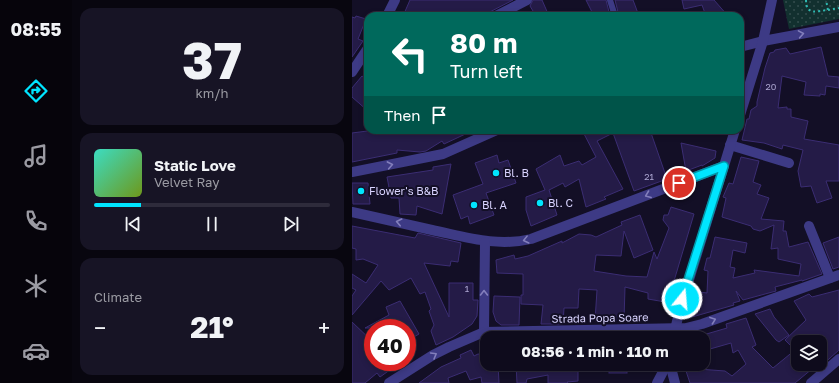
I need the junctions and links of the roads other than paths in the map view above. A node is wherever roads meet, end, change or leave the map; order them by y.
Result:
1 (395, 0) edge
2 (527, 0) edge
3 (610, 0) edge
4 (772, 0) edge
5 (388, 12) edge
6 (504, 12) edge
7 (614, 12) edge
8 (839, 27) edge
9 (763, 41) junction
10 (744, 46) edge
11 (364, 54) edge
12 (352, 72) edge
13 (744, 102) edge
14 (488, 134) edge
15 (734, 134) edge
16 (730, 145) junction
17 (789, 163) dead end
18 (724, 166) junction
19 (352, 172) edge
20 (352, 212) edge
21 (809, 226) dead end
22 (485, 242) junction
23 (834, 276) edge
24 (484, 331) edge
25 (674, 331) edge
26 (679, 331) edge
27 (480, 334) edge
28 (839, 358) edge
29 (665, 371) edge
30 (671, 371) edge
31 (389, 383) edge
32 (657, 383) edge
33 (675, 383) edge
34 (811, 383) edge

1 - 5 street
2 - 6 street
3 - 7 lane
4 - 9 street
9 -> 8 street
9 - 10 street
9 - 13 street
11 - 12 street
19 -> 14 street
15 - 16 street
16 - 17 street
16 - 18 street
18 -> 22 street
18 - 25 street
22 -> 20 street
21 - 23 street
24 -> 22 street
26 -> 23 street, Strada Popa Soare
31 -> 27 street, Strada Popa Soare
28 - 34 street
29 - 32 street
30 - 33 street

